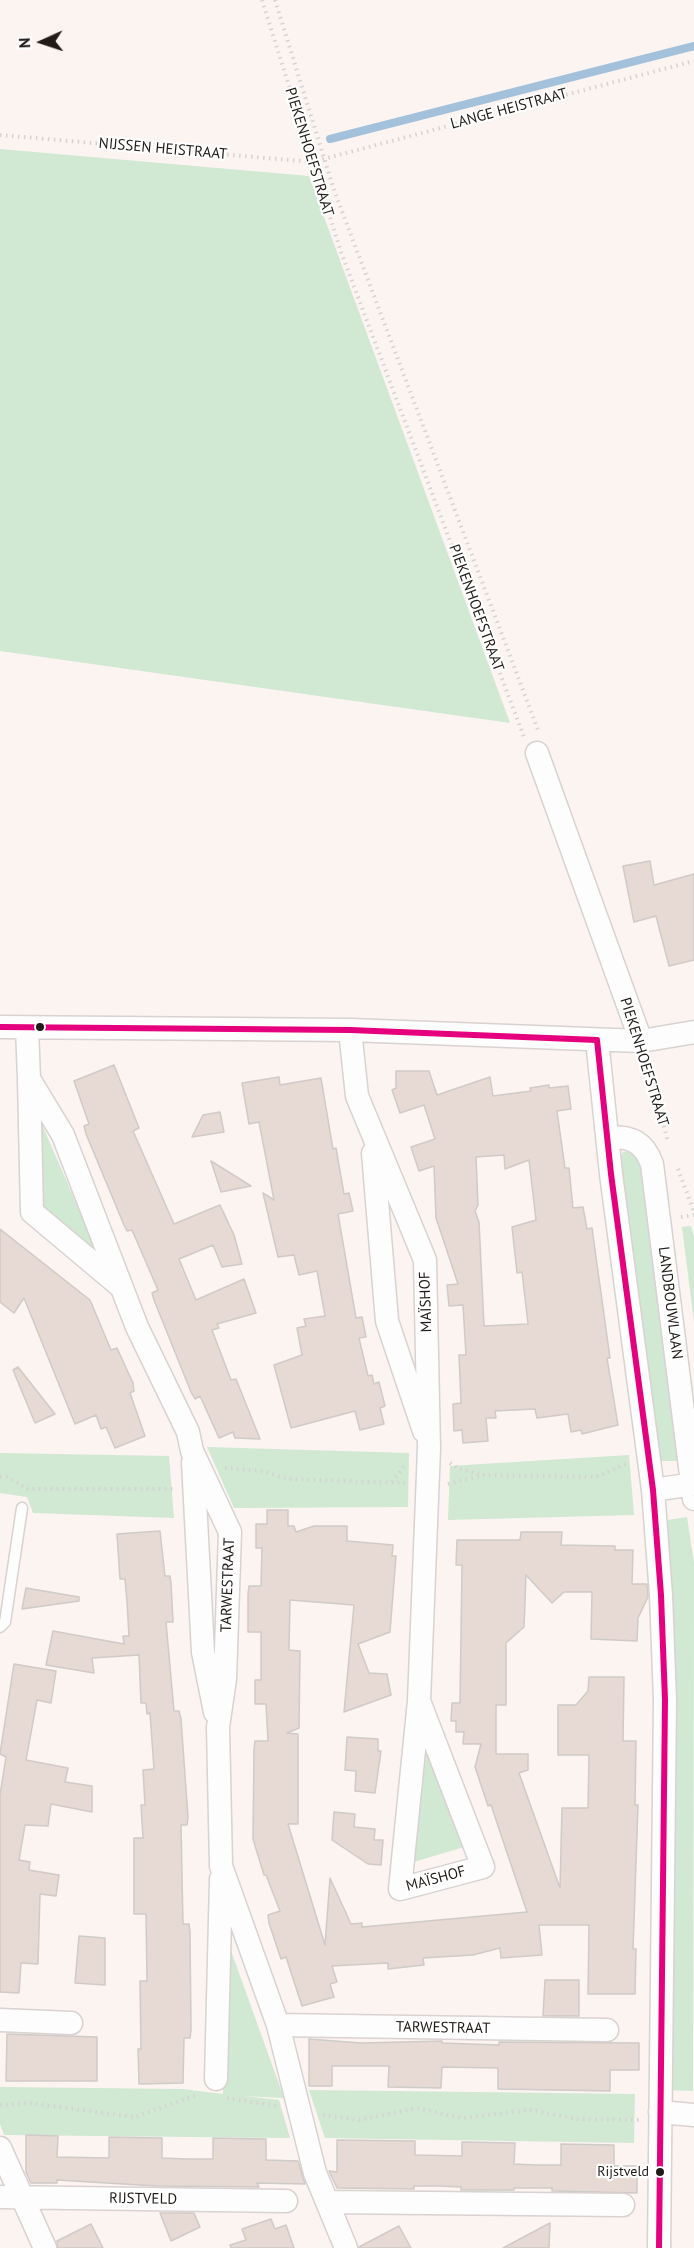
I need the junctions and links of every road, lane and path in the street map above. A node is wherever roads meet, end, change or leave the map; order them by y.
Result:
1 (262, 0) edge
2 (275, 0) edge
3 (694, 61) edge
4 (0, 135) edge
5 (325, 158) junction
6 (312, 162) junction
7 (537, 753) junction
8 (0, 1027) edge
9 (27, 1028) junction
10 (350, 1030) junction
11 (694, 1032) edge
12 (597, 1040) junction
13 (641, 1041) junction
14 (29, 1079) junction
15 (372, 1130) junction
16 (608, 1137) junction
17 (669, 1147) dead end
18 (674, 1158) dead end
19 (694, 1212) edge
20 (121, 1286) junction
21 (429, 1448) junction
22 (649, 1457) junction
23 (0, 1477) edge
24 (199, 1482) junction
25 (428, 1486) junction
26 (693, 1489) edge
27 (653, 1490) junction
28 (22, 1508) dead end
29 (0, 1627) edge
30 (419, 1701) junction
31 (218, 1727) junction
32 (221, 1866) junction
33 (0, 2020) edge
34 (71, 2023) dead end
35 (278, 2025) junction
36 (607, 2030) dead end
37 (215, 2090) junction
38 (0, 2105) edge
39 (282, 2108) dead end
40 (315, 2114) dead end
41 (694, 2115) edge
42 (660, 2118) junction
43 (0, 2148) edge
44 (11, 2198) edge
45 (286, 2201) dead end
46 (328, 2202) junction
47 (623, 2205) dead end
48 (45, 2248) edge
49 (346, 2248) edge
50 (658, 2248) edge

1 - 6 path, PIEKENHOEFSTRAAT
2 - 5 path
3 - 5 path, LANGE HEISTRAAT
4 - 6 path, NIJSSEN HEISTRAAT
5 - 6 path, NIJSSEN HEISTRAAT
5 - 7 path
6 - 7 path, PIEKENHOEFSTRAAT
7 - 13 street, PIEKENHOEFSTRAAT
8 - 9 street
9 - 10 street
9 - 14 street, TARWESTRAAT
10 - 12 street
10 - 15 street, MAÏSHOF
11 - 13 street
12 - 13 street
12 - 16 street
13 - 17 path, PIEKENHOEFSTRAAT
14 - 20 street, TARWESTRAAT
14 - 20 street, TARWESTRAAT
15 - 21 street, MAÏSHOF
15 - 21 street, MAÏSHOF
16 - 22 street
16 - 26 street, LANDBOUWLAAN
18 - 19 path
20 - 24 street, TARWESTRAAT
21 - 25 street, MAÏSHOF
22 - 25 path
22 - 27 street
23 - 24 path
24 - 25 path
24 - 31 street, TARWESTRAAT
24 - 31 street, TARWESTRAAT
25 - 30 street, MAÏSHOF
26 - 27 street
27 - 42 street
28 - 29 lane
30 - 30 street, MAÏSHOF
31 - 32 street, TARWESTRAAT
32 - 35 street, TARWESTRAAT
32 - 37 street, TARWESTRAAT
33 - 34 street
35 - 36 street, TARWESTRAAT
35 - 46 street, TARWESTRAAT
37 - 38 path
37 - 39 path
40 - 42 path
41 - 42 street
42 - 50 street
43 - 44 street
44 - 45 street, RIJSTVELD
44 - 48 street
46 - 47 street
46 - 49 street, TARWESTRAAT

